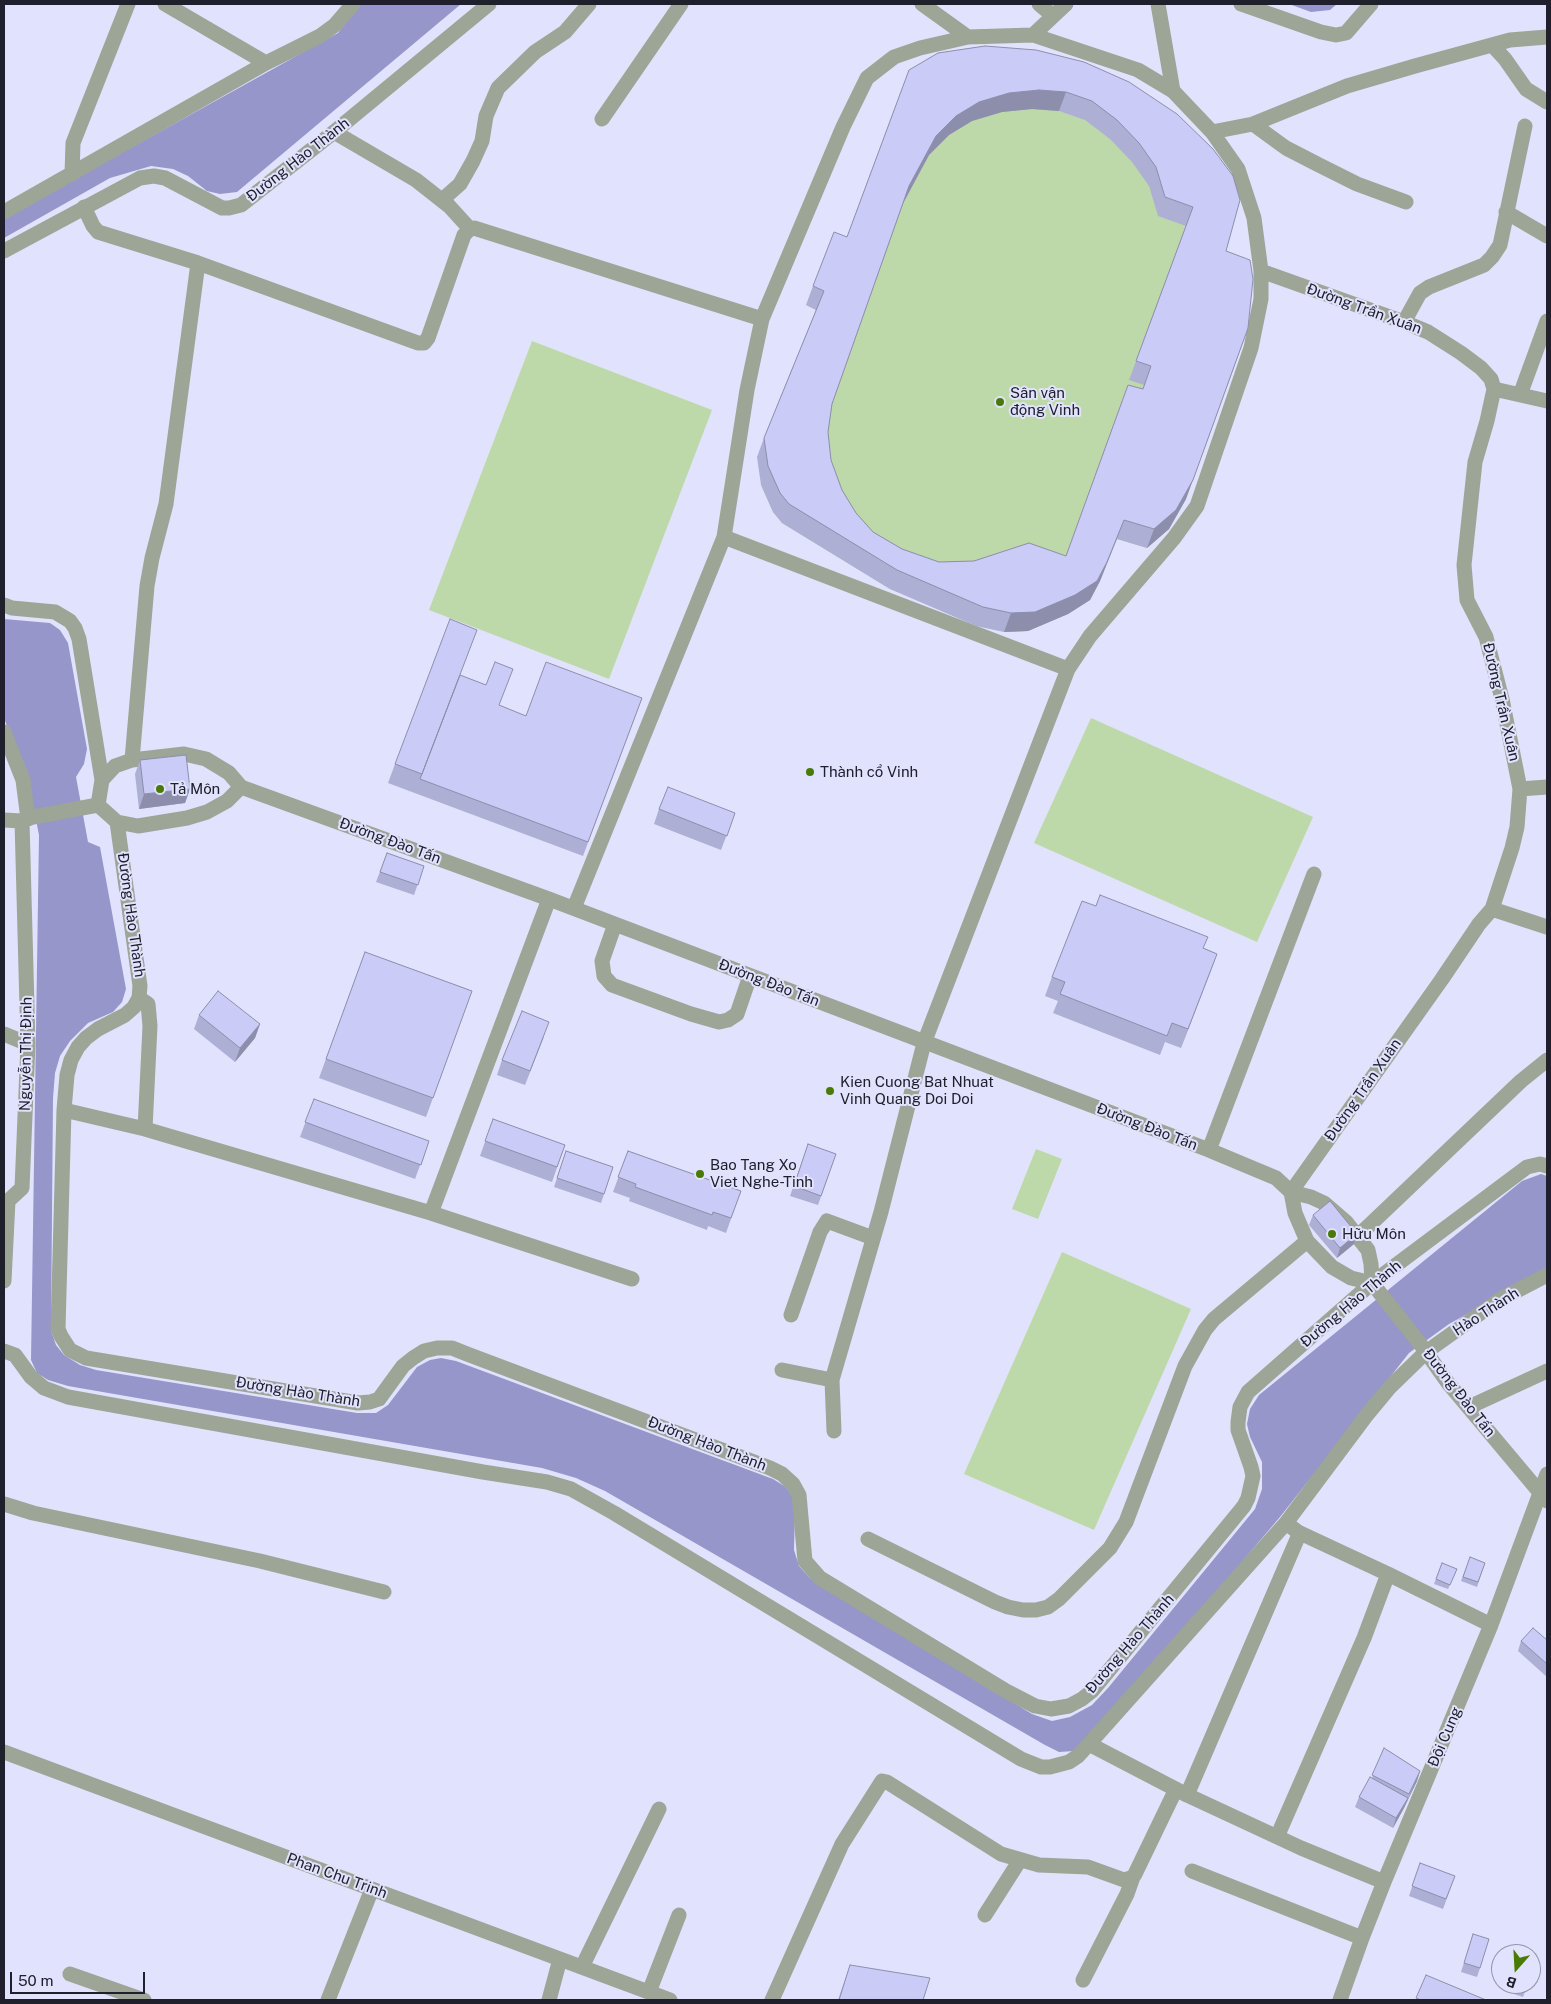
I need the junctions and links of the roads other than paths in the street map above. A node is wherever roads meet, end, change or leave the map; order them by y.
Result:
1 (128, 4) edge
2 (165, 4) edge
3 (353, 4) edge
4 (489, 4) edge
5 (589, 4) edge
6 (681, 4) edge
7 (922, 4) edge
8 (1039, 4) edge
9 (1066, 4) edge
10 (1158, 4) edge
11 (1241, 4) edge
12 (1371, 4) edge
13 (1052, 16) junction
14 (1033, 35) junction
15 (968, 37) junction
16 (1547, 37) edge
17 (1492, 45) junction
18 (266, 63) junction
19 (1173, 91) junction
20 (1547, 102) edge
21 (602, 118) dead end
22 (1252, 124) junction
23 (1525, 126) dead end
24 (334, 132) junction
25 (1212, 132) junction
26 (72, 174) junction
27 (442, 200) junction
28 (1406, 202) dead end
29 (84, 207) junction
30 (4, 212) edge
31 (1506, 212) junction
32 (470, 229) junction
33 (1547, 236) edge
34 (4, 251) edge
35 (198, 263) junction
36 (1261, 271) junction
37 (762, 319) junction
38 (1547, 321) edge
39 (1404, 322) junction
40 (1494, 389) junction
41 (1520, 395) junction
42 (1547, 402) edge
43 (724, 537) junction
44 (4, 605) edge
45 (1068, 669) junction
46 (4, 732) edge
47 (132, 760) junction
48 (102, 780) junction
49 (241, 787) junction
50 (1547, 787) edge
51 (1520, 789) junction
52 (92, 806) junction
53 (28, 819) junction
54 (4, 820) edge
55 (117, 822) junction
56 (1314, 874) dead end
57 (549, 898) junction
58 (574, 908) junction
59 (1492, 909) junction
60 (615, 924) junction
61 (1547, 927) edge
62 (750, 976) junction
63 (139, 998) junction
64 (4, 1034) edge
65 (924, 1043) junction
66 (28, 1044) junction
67 (1547, 1060) edge
68 (64, 1110) junction
69 (145, 1129) junction
70 (1210, 1150) junction
71 (1547, 1166) edge
72 (1291, 1192) junction
73 (6, 1200) edge
74 (431, 1213) junction
75 (1357, 1236) junction
76 (873, 1238) junction
77 (1307, 1241) junction
78 (1547, 1275) edge
79 (632, 1279) dead end
80 (4, 1281) edge
81 (1375, 1287) junction
82 (791, 1315) dead end
83 (1424, 1349) junction
84 (4, 1351) edge
85 (782, 1370) dead end
86 (1547, 1371) edge
87 (832, 1380) junction
88 (1469, 1407) junction
89 (834, 1430) dead end
90 (1547, 1474) edge
91 (1544, 1497) edge
92 (4, 1504) edge
93 (1292, 1528) junction
94 (868, 1539) dead end
95 (1388, 1574) junction
96 (384, 1592) dead end
97 (1491, 1625) junction
98 (1089, 1744) junction
99 (4, 1752) edge
100 (1182, 1792) junction
101 (659, 1809) dead end
102 (1277, 1836) junction
103 (1020, 1860) junction
104 (1192, 1871) dead end
105 (1133, 1877) junction
106 (1384, 1882) junction
107 (372, 1889) junction
108 (679, 1915) dead end
109 (985, 1915) dead end
110 (1362, 1938) junction
111 (560, 1959) junction
112 (582, 1967) junction
113 (70, 1974) dead end
114 (1083, 1980) dead end
115 (649, 1992) junction
116 (144, 2000) edge
117 (328, 2000) edge
118 (549, 2000) edge
119 (670, 2000) edge
120 (772, 2000) edge
121 (1340, 2000) edge

1 - 26 street
2 - 18 street
3 - 18 street
4 - 24 street, Đường Hào Thành
5 - 27 street
6 - 21 street
7 - 15 street
8 - 13 street
9 - 13 street
10 - 19 street
11 - 12 street
13 - 14 street
14 - 15 street
14 - 19 street
15 - 37 street
16 - 17 street
17 - 20 street
17 - 22 street
18 - 26 street
19 - 25 street
22 - 25 street
22 - 28 street
23 - 31 street
24 - 27 street
24 - 29 street, Đường Hào Thành
25 - 36 street
26 - 30 street
27 - 32 street
29 - 34 street, Đường Hào Thành
29 - 35 street
31 - 33 street
31 - 39 street
32 - 35 street
32 - 37 street
35 - 47 street
36 - 39 street, Đường Trần Xuân
36 - 45 street
37 - 43 street
38 - 41 street
39 - 40 street, Đường Trần Xuân
40 - 41 street
40 - 51 street, Đường Trần Xuân
41 - 42 street
43 - 45 street
43 - 58 street
44 - 48 street
45 - 65 street
46 - 53 street, Nguyễn Thị Định
47 - 48 street, Đường Đào Tấn
47 - 49 street, Đường Đào Tấn
48 - 52 street
49 - 55 street
49 - 57 street, Đường Đào Tấn
50 - 51 street
51 - 59 street, Đường Trần Xuân
52 - 53 street
52 - 55 street
53 - 54 street
53 - 66 street, Nguyễn Thị Định
55 - 63 street, Đường Hào Thành
56 - 70 street
57 - 58 street, Đường Đào Tấn
57 - 74 street
58 - 60 street, Đường Đào Tấn
59 - 61 street
59 - 72 street, Đường Trần Xuân
60 - 62 street, Đường Đào Tấn
60 - 62 street
62 - 65 street, Đường Đào Tấn
63 - 68 street, Đường Hào Thành
63 - 69 street
64 - 66 street
65 - 70 street, Đường Đào Tấn
65 - 76 street
66 - 73 street, Nguyễn Thị Định
67 - 75 street
68 - 69 street
68 - 81 street, Đường Hào Thành
69 - 74 street
70 - 72 street, Đường Đào Tấn
71 - 81 street, Đường Hào Thành
72 - 75 street, Đường Đào Tấn
72 - 77 street
73 - 80 street, Nguyễn Thị Định
74 - 79 street
75 - 81 street, Đường Đào Tấn
76 - 82 street
76 - 87 street
77 - 81 street
77 - 94 street
78 - 83 street, Hào Thành
81 - 83 street, Đường Đào Tấn
83 - 88 street, Đường Đào Tấn
83 - 93 street, Hào Thành
84 - 98 street
85 - 87 street
86 - 88 street
87 - 89 street
88 - 91 street, Đường Đào Tấn
90 - 91 street, Đội Cung
91 - 97 street, Đội Cung
92 - 96 street
93 - 95 street
93 - 98 street
93 - 100 street
95 - 97 street
95 - 102 street
97 - 106 street, Đội Cung
98 - 100 street
99 - 107 street, Phan Chu Trinh
100 - 102 street
100 - 105 street
101 - 112 street
102 - 106 street
103 - 105 street
103 - 109 street
103 - 120 street
104 - 110 street
105 - 114 street
106 - 110 street, Đội Cung
107 - 111 street, Phan Chu Trinh
107 - 117 street
108 - 115 street
110 - 121 street, Đội Cung
111 - 112 street, Phan Chu Trinh
111 - 118 street
112 - 115 street, Phan Chu Trinh
113 - 116 street
115 - 119 street, Phan Chu Trinh

